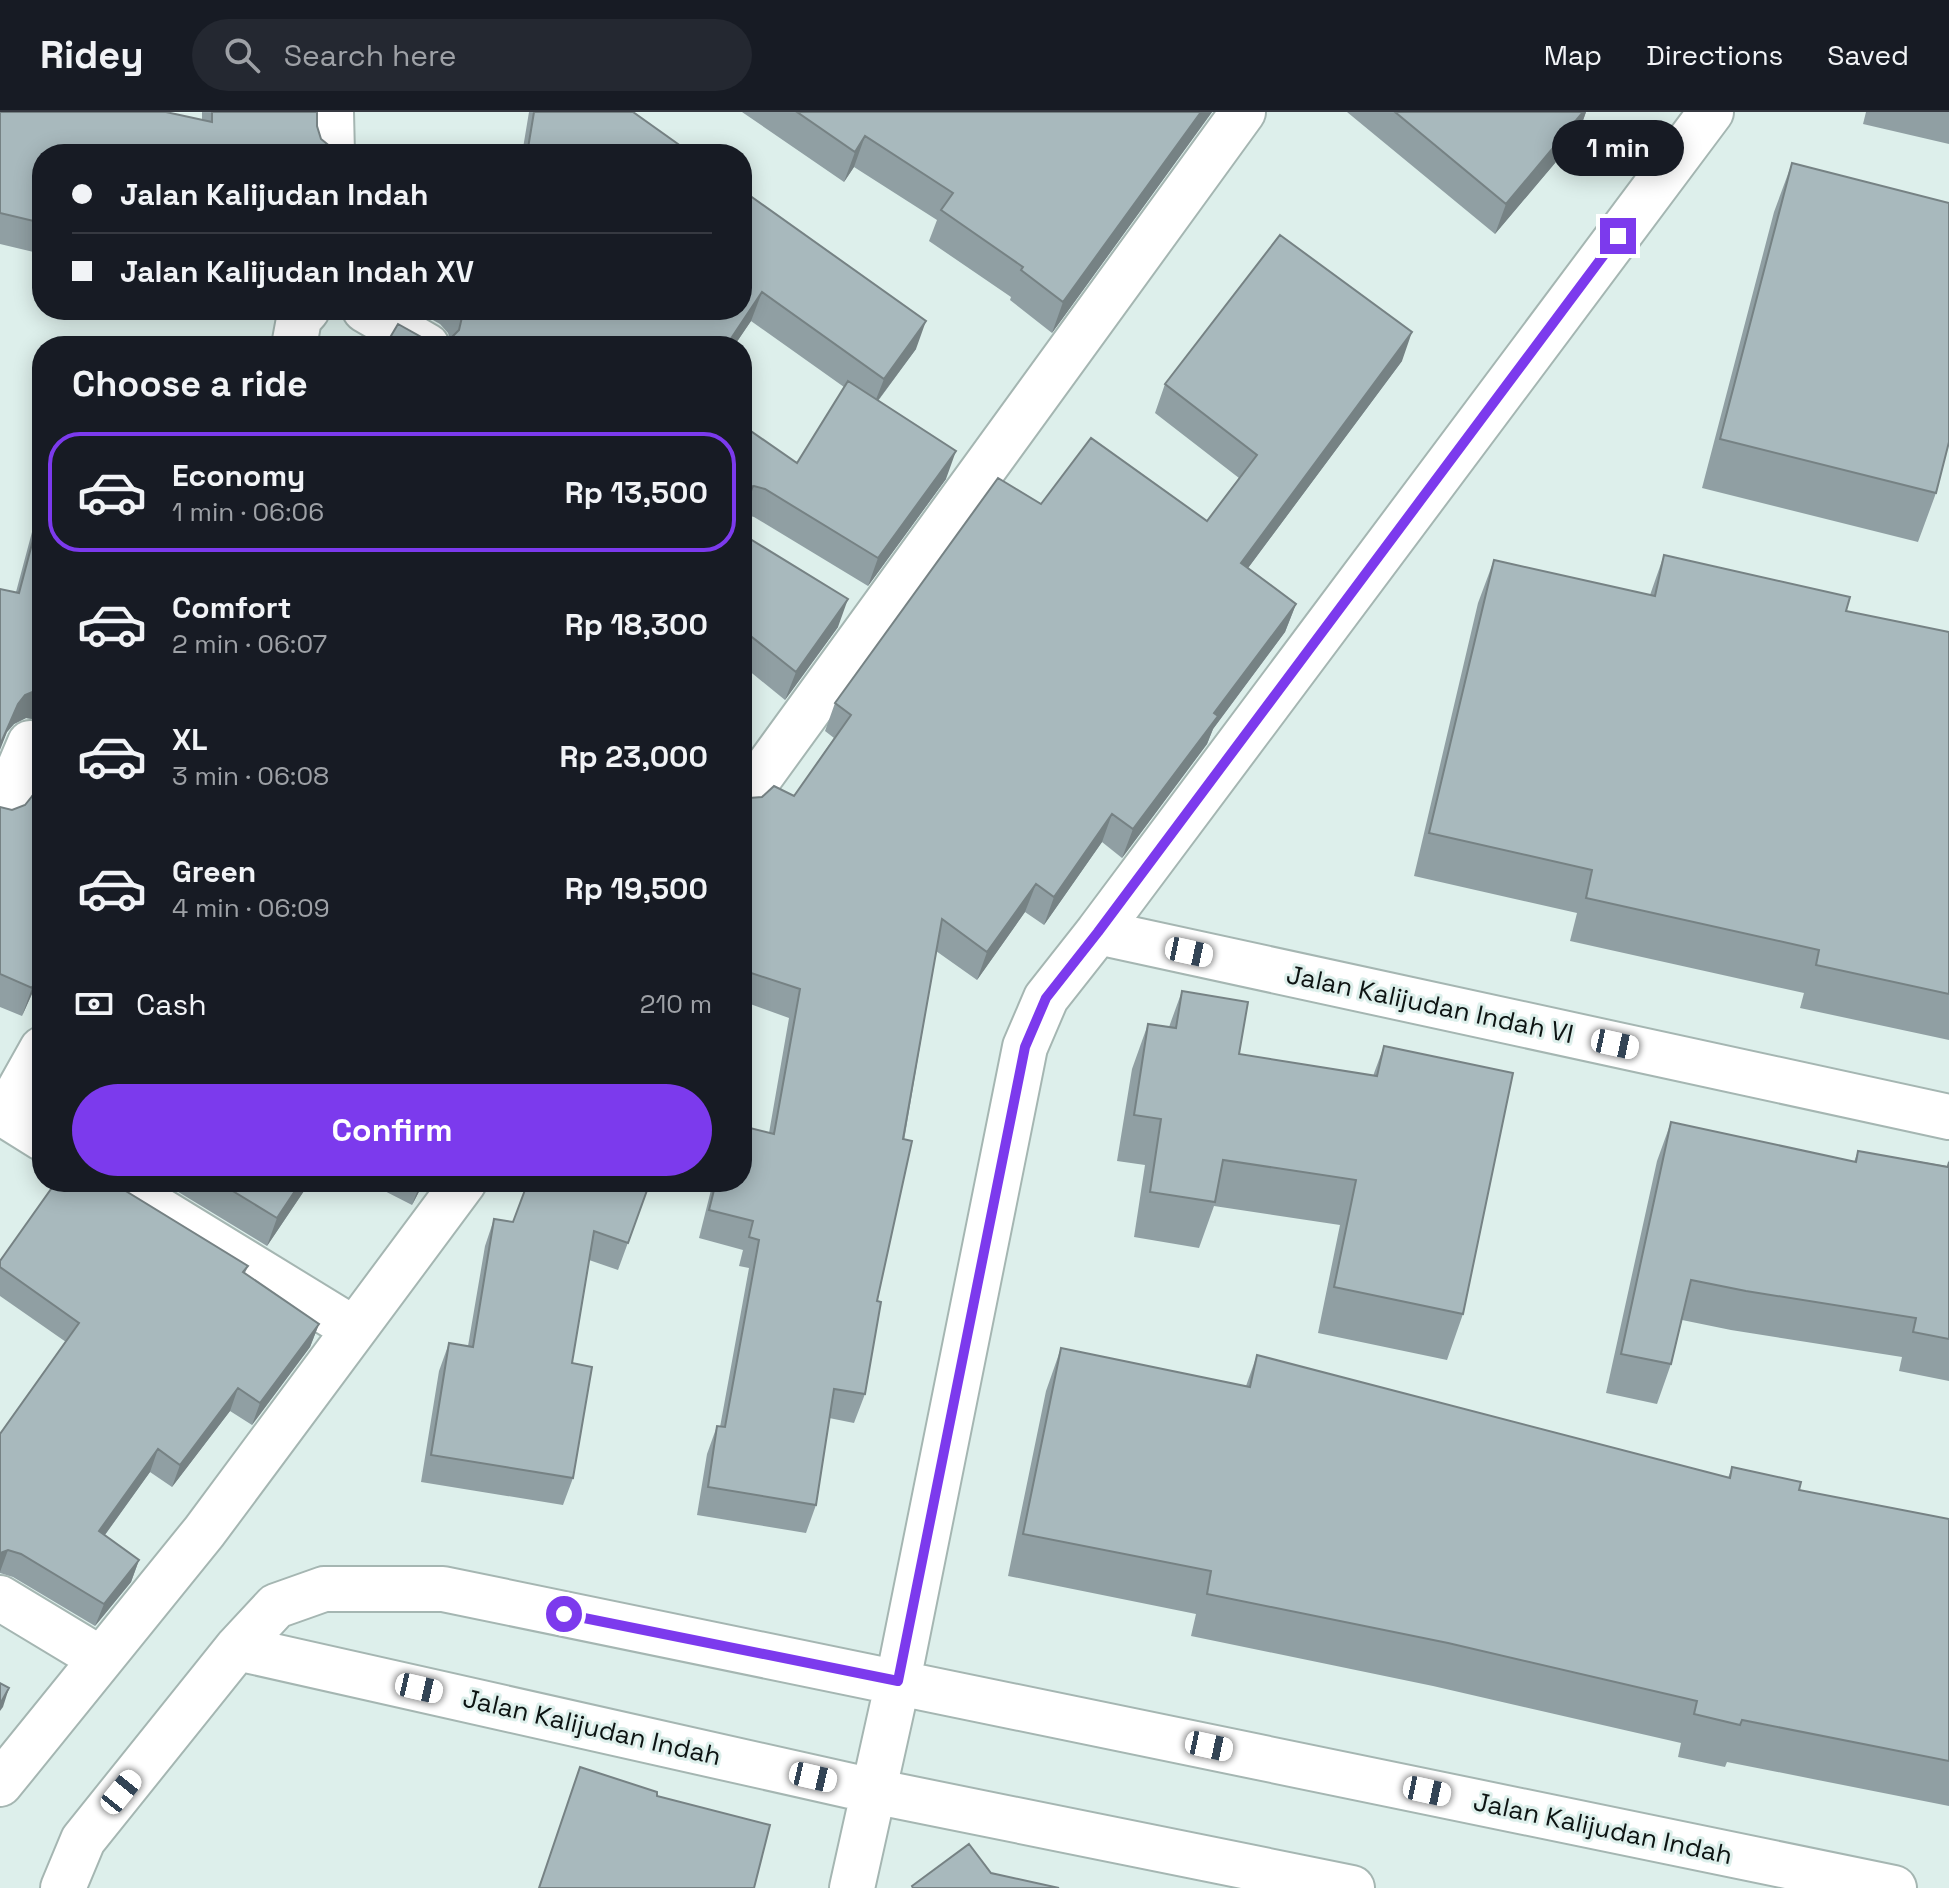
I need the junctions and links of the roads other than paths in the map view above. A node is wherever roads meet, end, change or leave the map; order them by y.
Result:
1 (331, 112) edge
2 (1243, 112) edge
3 (1711, 112) edge
4 (332, 144) edge
5 (382, 320) edge
6 (410, 336) edge
7 (24, 741) edge
8 (752, 786) edge
9 (0, 813) edge
10 (1098, 932) junction
11 (32, 1067) edge
12 (1949, 1117) edge
13 (32, 1132) edge
14 (130, 1192) edge
15 (457, 1192) edge
16 (354, 1329) junction
17 (0, 1598) edge
18 (237, 1648) junction
19 (101, 1659) junction
20 (898, 1681) junction
21 (0, 1784) edge
22 (873, 1791) junction
23 (63, 1888) edge
24 (852, 1888) edge
25 (1352, 1888) edge
26 (1894, 1888) edge

1 - 4 street
2 - 8 street
3 - 10 street
5 - 6 street
7 - 9 street
10 - 12 street, Jalan Kalijudan Indah VI
10 - 20 street
11 - 13 street
14 - 16 street
15 - 16 street
16 - 19 street
17 - 19 street
18 - 20 street, Jalan Kalijudan Indah
18 - 22 street, Jalan Kalijudan Indah
18 - 23 street
19 - 21 street
20 - 22 street
20 - 26 street, Jalan Kalijudan Indah
22 - 24 street
22 - 25 street, Jalan Kalijudan Indah

